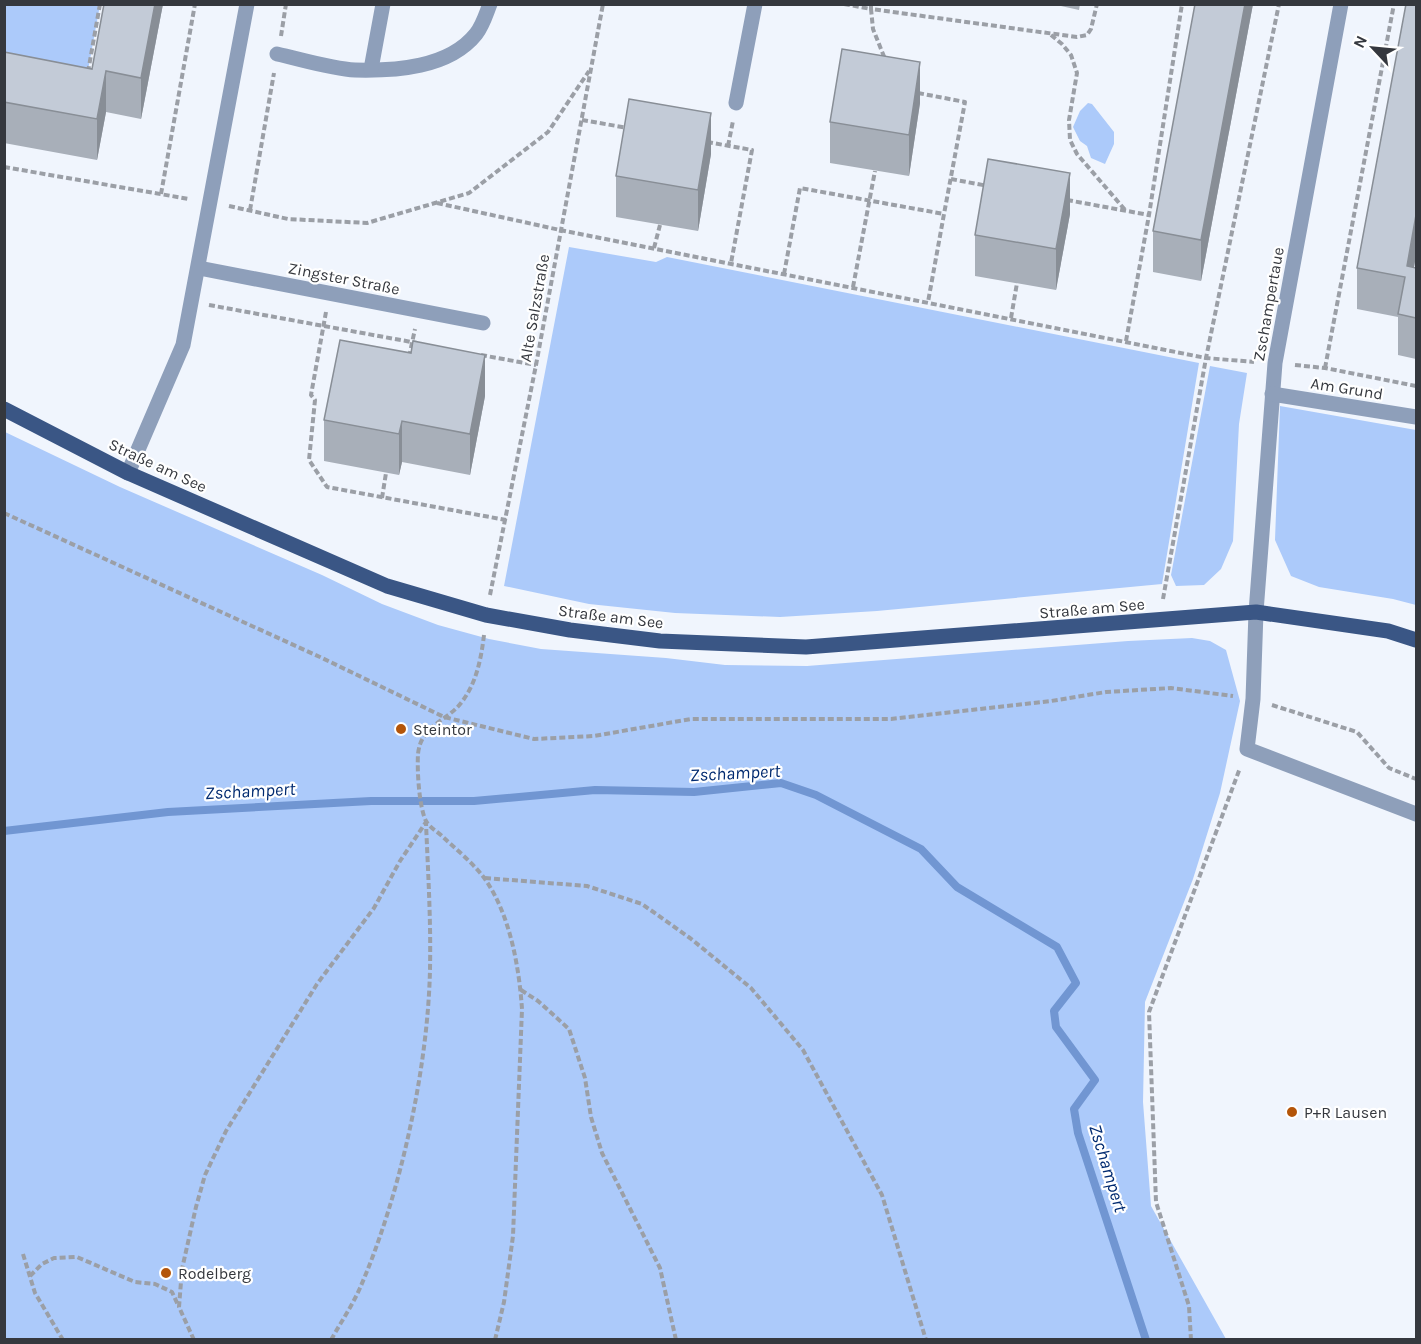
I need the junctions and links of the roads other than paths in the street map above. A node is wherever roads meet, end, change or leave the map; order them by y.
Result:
1 (247, 4) edge
2 (383, 4) edge
3 (490, 4) edge
4 (755, 4) edge
5 (1341, 4) edge
6 (277, 54) road end
7 (371, 69) junction
8 (736, 103) dead end
9 (199, 268) junction
10 (483, 322) dead end
11 (1272, 393) junction
12 (4, 409) edge
13 (1416, 417) edge
14 (128, 473) junction
15 (1256, 612) junction
16 (1416, 640) edge
17 (1416, 814) edge

1 - 9 street
2 - 7 street
3 - 7 street
4 - 8 street
5 - 11 street, Zschampertaue
6 - 7 street
9 - 10 street, Zingster Straße
9 - 14 street
11 - 13 street, Am Grund
11 - 15 street, Zschampertaue
12 - 14 main road, Straße am See
14 - 15 main road, Straße am See
15 - 16 main road, Straße am See
15 - 17 street

